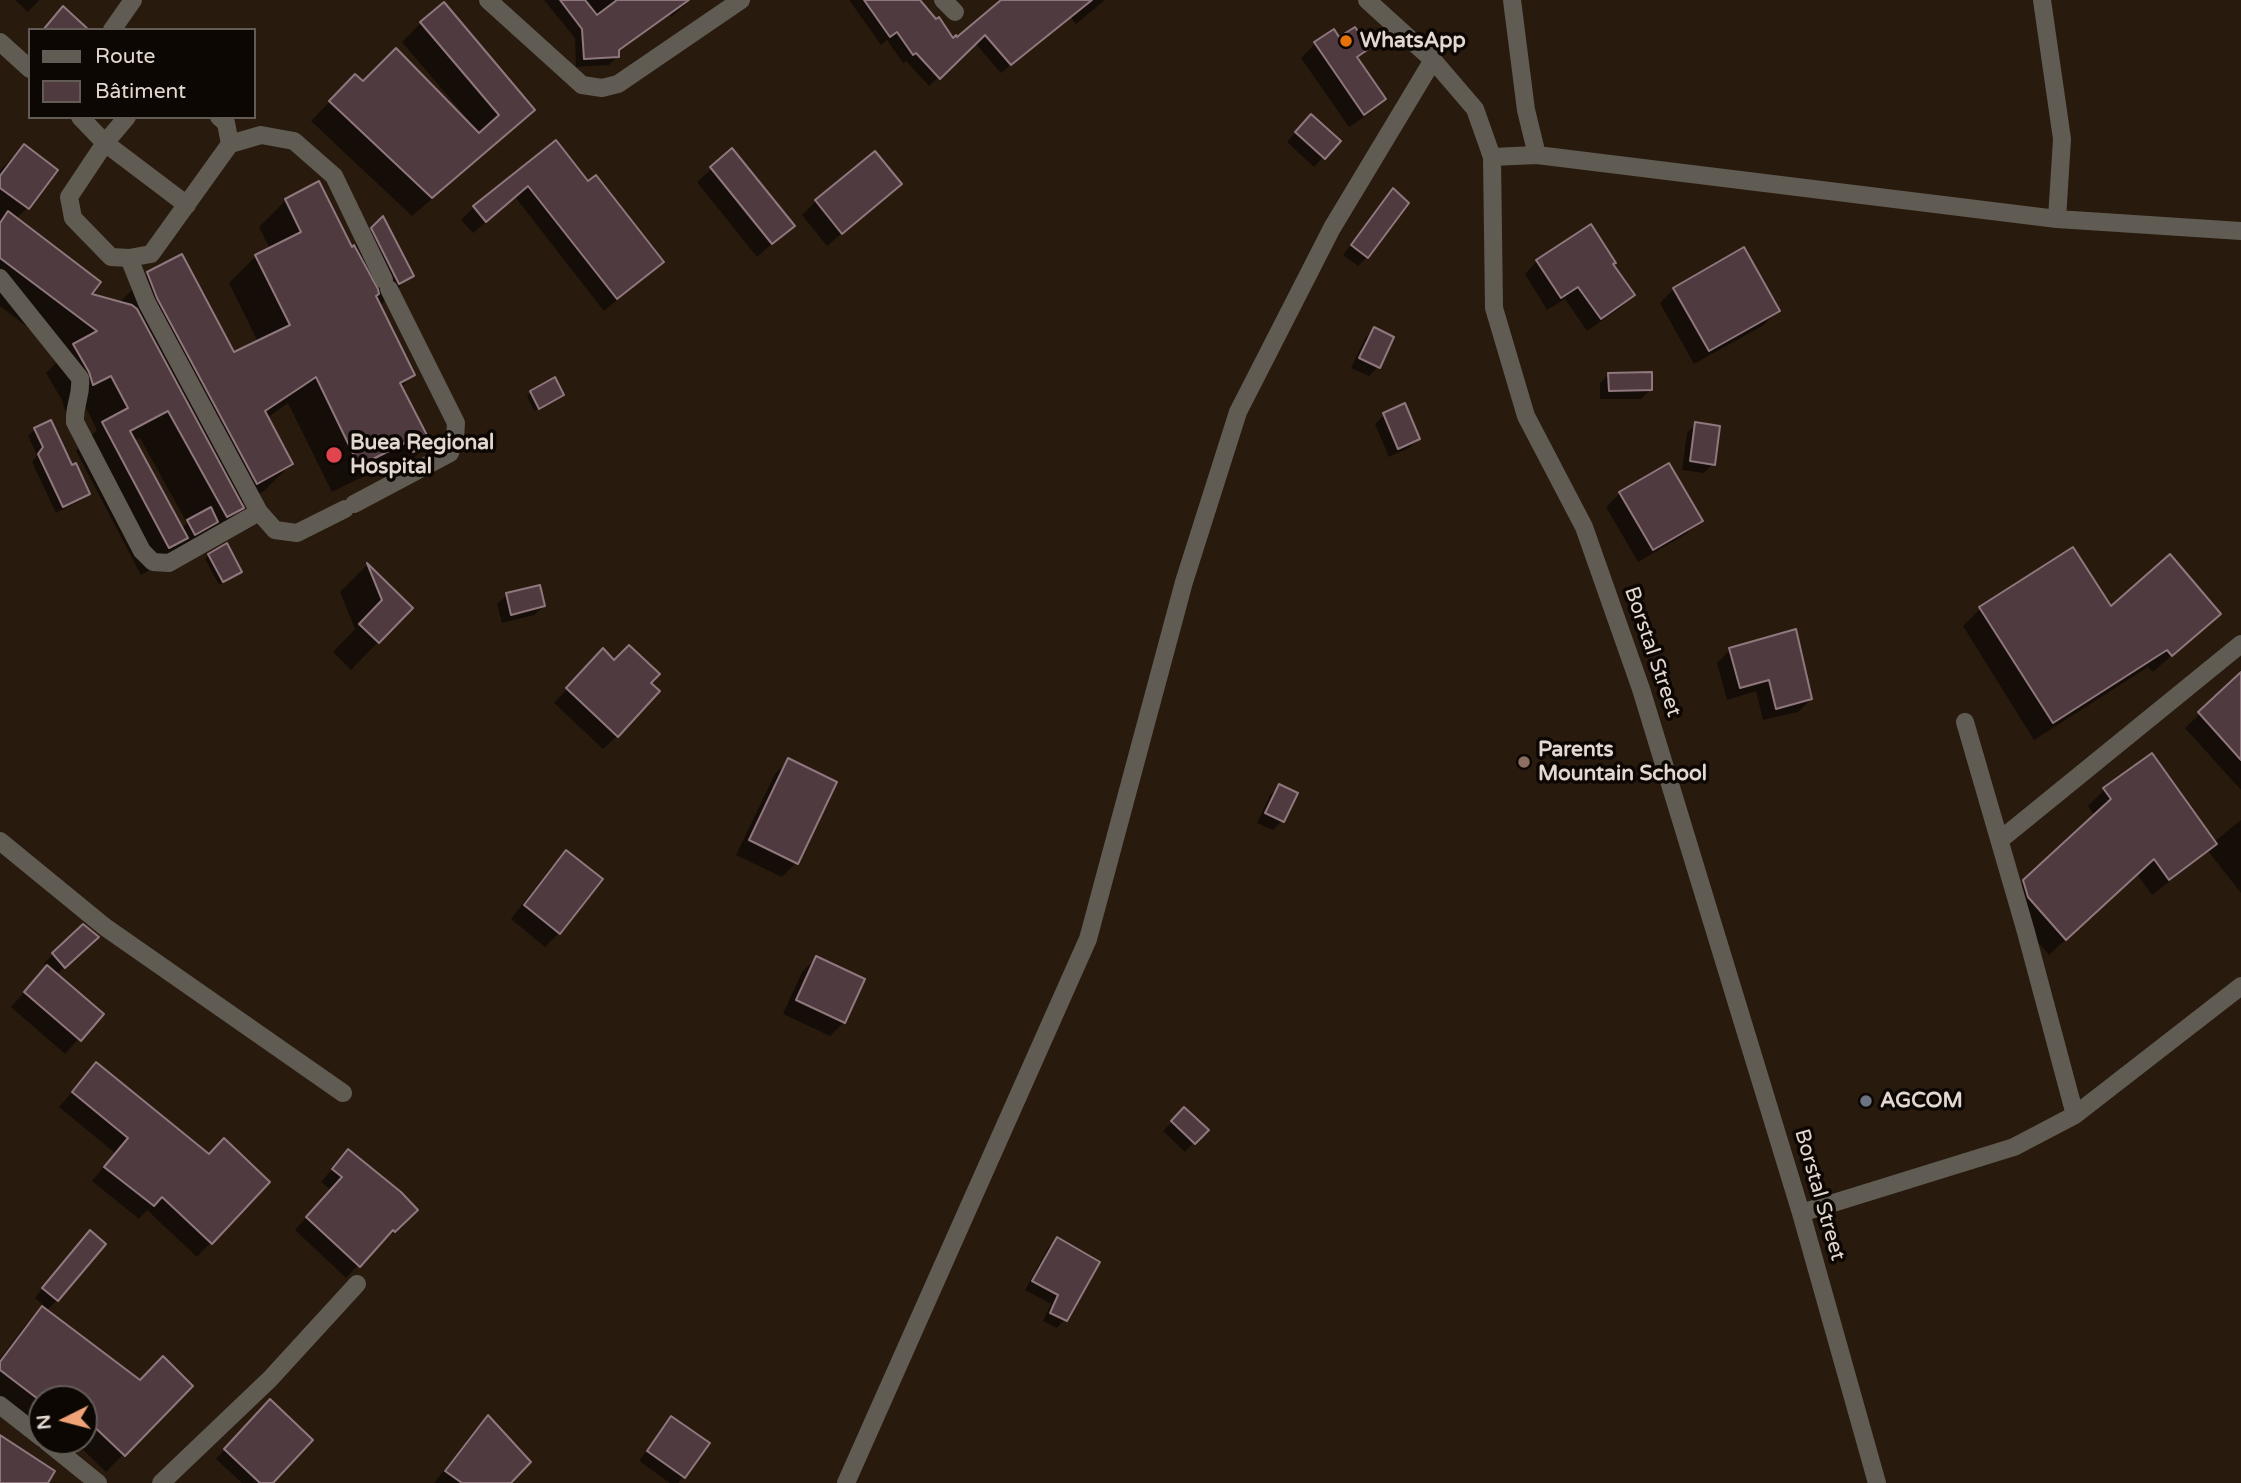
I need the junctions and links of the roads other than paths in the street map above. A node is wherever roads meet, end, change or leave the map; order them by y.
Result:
1 (133, 0) edge
2 (488, 0) edge
3 (741, 0) edge
4 (1367, 0) edge
5 (1512, 0) edge
6 (2042, 0) edge
7 (113, 28) edge
8 (0, 42) edge
9 (1433, 61) junction
10 (28, 67) edge
11 (82, 119) edge
12 (125, 119) edge
13 (221, 119) edge
14 (105, 143) junction
15 (229, 144) junction
16 (1537, 155) junction
17 (1492, 157) junction
18 (187, 205) junction
19 (2057, 219) junction
20 (2241, 231) edge
21 (129, 258) junction
22 (0, 278) edge
23 (259, 512) junction
24 (2241, 644) edge
25 (1965, 722) dead end
26 (2000, 840) junction
27 (0, 841) edge
28 (2241, 986) edge
29 (343, 1093) dead end
30 (2075, 1115) junction
31 (1801, 1213) junction
32 (357, 1284) dead end
33 (0, 1405) edge
34 (28, 1427) edge
35 (63, 1455) edge
36 (98, 1483) edge
37 (162, 1483) edge
38 (846, 1483) edge
39 (1877, 1483) edge

1 - 7 street
2 - 3 street
4 - 9 street, Borstal Street
5 - 16 street
6 - 19 street
8 - 10 street
9 - 17 street, Borstal Street
9 - 38 street
11 - 14 street
12 - 14 street
13 - 15 street
14 - 18 street
14 - 21 street
15 - 18 street
15 - 23 street
16 - 17 street
16 - 19 street
17 - 31 street, Borstal Street
18 - 21 street
19 - 20 street
21 - 23 street
22 - 23 street
24 - 26 street
25 - 26 street
26 - 30 street
27 - 29 street
28 - 30 street
30 - 31 street
31 - 39 street, Borstal Street
32 - 37 street
33 - 34 street
35 - 36 street

